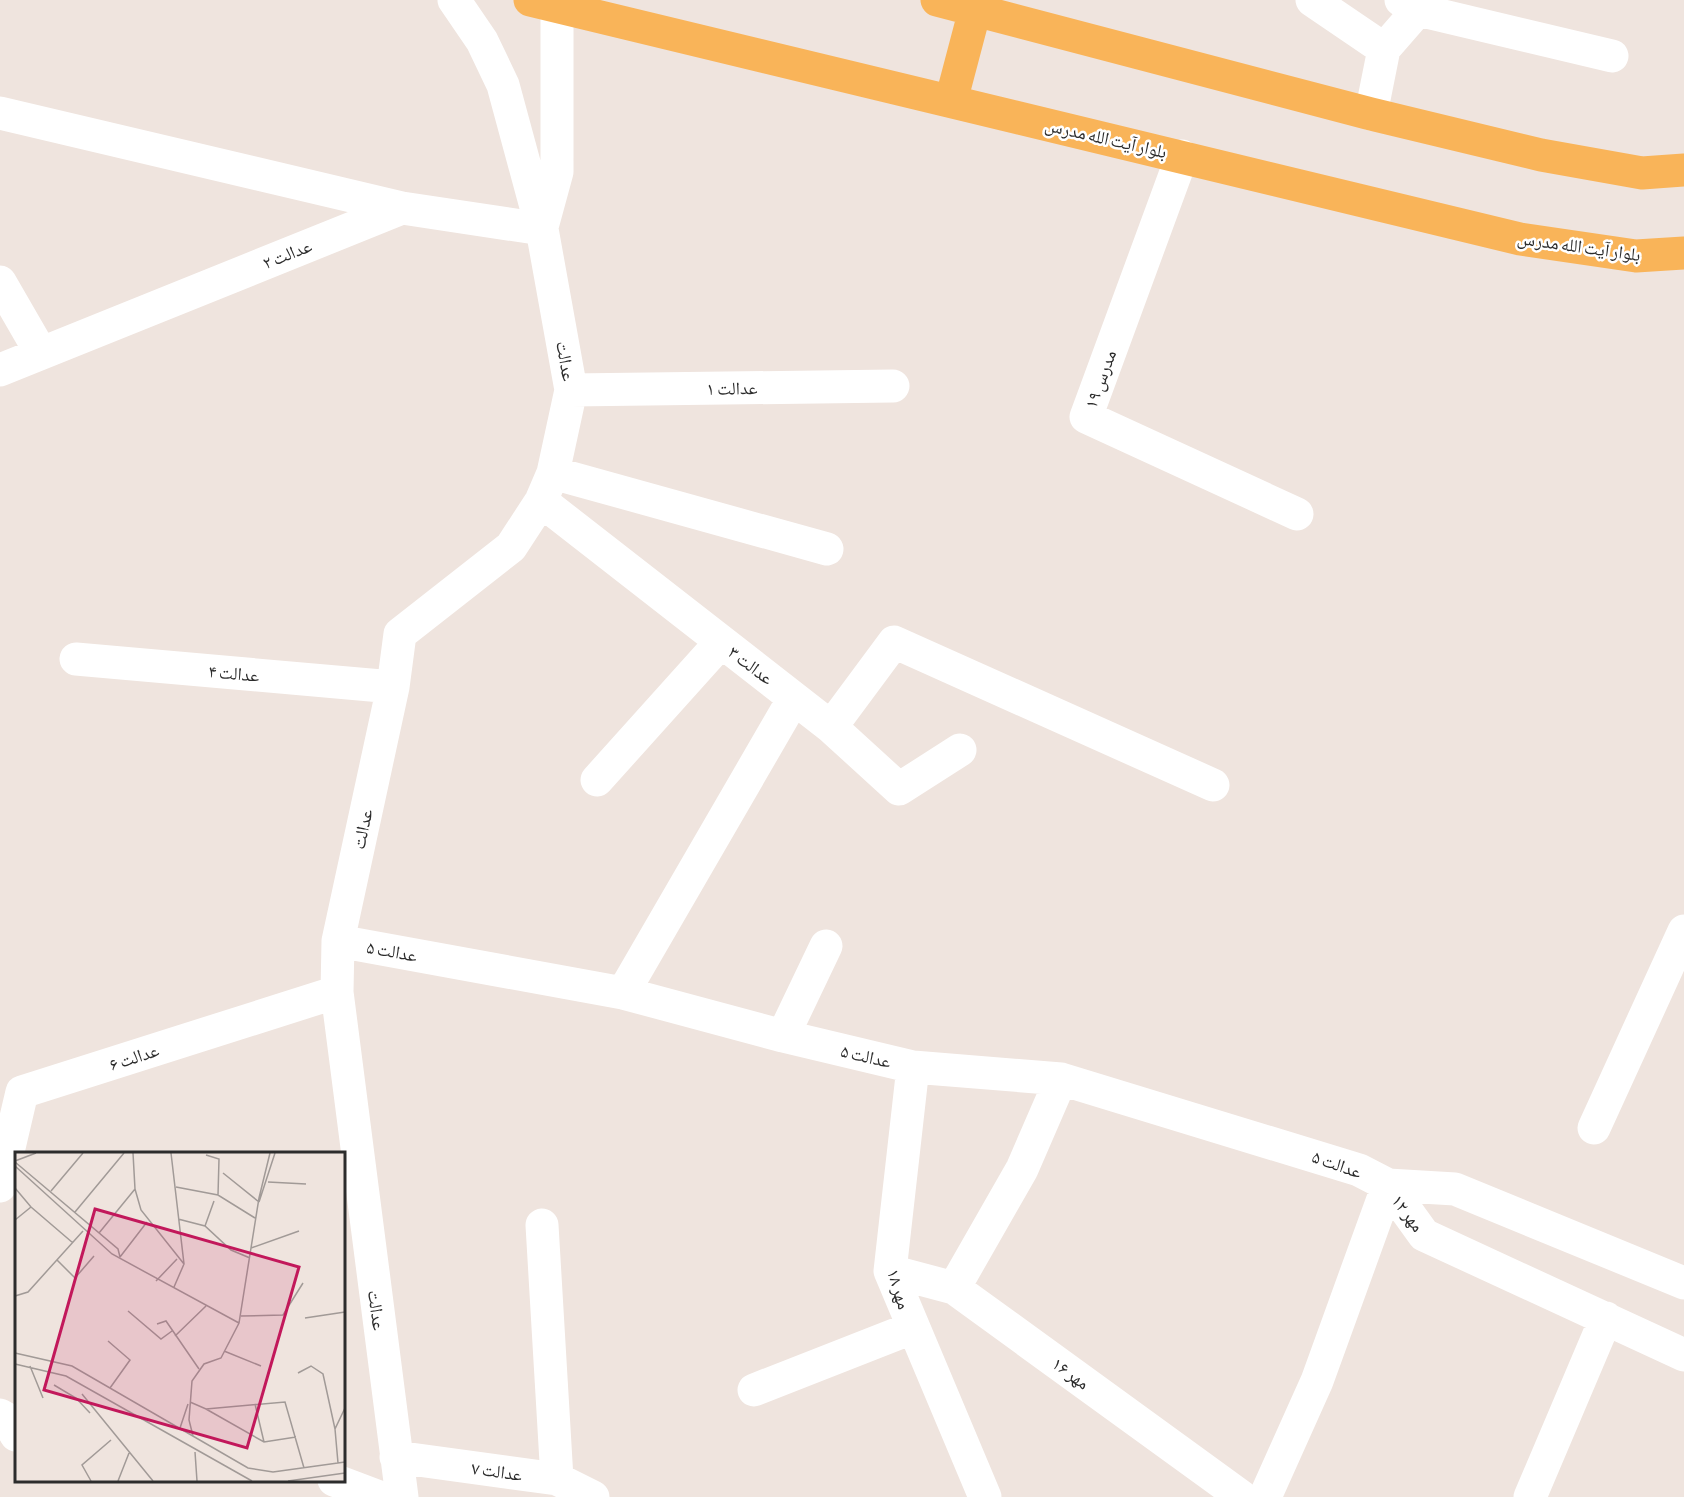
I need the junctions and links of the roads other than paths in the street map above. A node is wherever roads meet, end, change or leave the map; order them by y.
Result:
1 (454, 0) edge
2 (937, 0) edge
3 (1312, 0) edge
4 (544, 4) edge
5 (1410, 5) edge
6 (975, 10) junction
7 (1384, 49) junction
8 (1612, 56) dead end
9 (951, 101) junction
10 (0, 113) edge
11 (1371, 114) junction
12 (1182, 156) junction
13 (1684, 170) edge
14 (402, 208) junction
15 (542, 229) junction
16 (1684, 253) edge
17 (0, 282) edge
18 (41, 353) junction
19 (0, 370) edge
20 (893, 386) dead end
21 (572, 390) junction
22 (547, 487) junction
23 (1297, 514) dead end
24 (827, 549) dead end
25 (721, 642) junction
26 (76, 659) dead end
27 (393, 687) junction
28 (794, 698) junction
29 (831, 727) junction
30 (960, 750) dead end
31 (597, 780) dead end
32 (1213, 785) dead end
33 (1684, 931) edge
34 (338, 941) junction
35 (826, 946) dead end
36 (337, 992) junction
37 (623, 993) junction
38 (783, 1036) junction
39 (913, 1067) junction
40 (1061, 1079) junction
41 (1594, 1128) dead end
42 (1388, 1185) junction
43 (0, 1186) edge
44 (352, 1193) edge
45 (542, 1225) dead end
46 (890, 1271) junction
47 (1684, 1283) edge
48 (954, 1288) junction
49 (1606, 1318) junction
50 (912, 1328) junction
51 (1684, 1355) edge
52 (754, 1390) dead end
53 (0, 1415) edge
54 (15, 1433) edge
55 (396, 1457) junction
56 (557, 1479) junction
57 (339, 1482) edge
58 (379, 1497) edge
59 (402, 1497) edge
60 (593, 1497) edge
61 (985, 1497) edge
62 (1242, 1497) edge
63 (1265, 1497) edge
64 (1530, 1497) edge

1 - 15 street, عدالت
2 - 6 main road
3 - 7 street
4 - 9 main road, بلوار آیت الله مدرس
4 - 15 street, عدالت
5 - 7 street
5 - 8 street
6 - 9 main road
6 - 11 main road
7 - 11 street
9 - 12 main road, بلوار آیت الله مدرس
10 - 14 street
11 - 13 main road
12 - 16 main road, بلوار آیت الله مدرس
12 - 23 street, مدرس ۱۹
14 - 15 street
14 - 18 street, عدالت ۲
15 - 21 street, عدالت
17 - 18 street
18 - 19 street, عدالت ۲
20 - 21 street, عدالت ۱
21 - 22 street, عدالت
22 - 24 street
22 - 25 street, عدالت ۳
22 - 27 street, عدالت
25 - 28 street, عدالت ۳
25 - 31 street
26 - 27 street, عدالت ۴
27 - 34 street, عدالت
28 - 29 street, عدالت ۳
28 - 37 street
29 - 30 street, عدالت ۳
29 - 32 street
33 - 41 street
34 - 36 street, عدالت
34 - 37 street, عدالت ۵
35 - 38 street
36 - 43 street, عدالت ۶
36 - 44 street, عدالت
37 - 38 street, عدالت ۵
38 - 39 street, عدالت ۵
39 - 40 street, عدالت ۵
39 - 46 street, مهر ۱۸
40 - 42 street, عدالت ۵
40 - 48 street
42 - 47 street, مهر ۱۲
42 - 49 street, مهر ۱۲
42 - 63 street
44 - 55 street, عدالت
45 - 56 street
46 - 48 street, مهر ۱۶
46 - 50 street, مهر ۱۸
48 - 62 street, مهر ۱۶
49 - 51 street, مهر ۱۲
49 - 64 street
50 - 52 street
50 - 61 street, مهر ۱۸
53 - 54 street
55 - 56 street, عدالت ۷
55 - 59 street, عدالت
56 - 60 street, عدالت ۷
57 - 58 street

